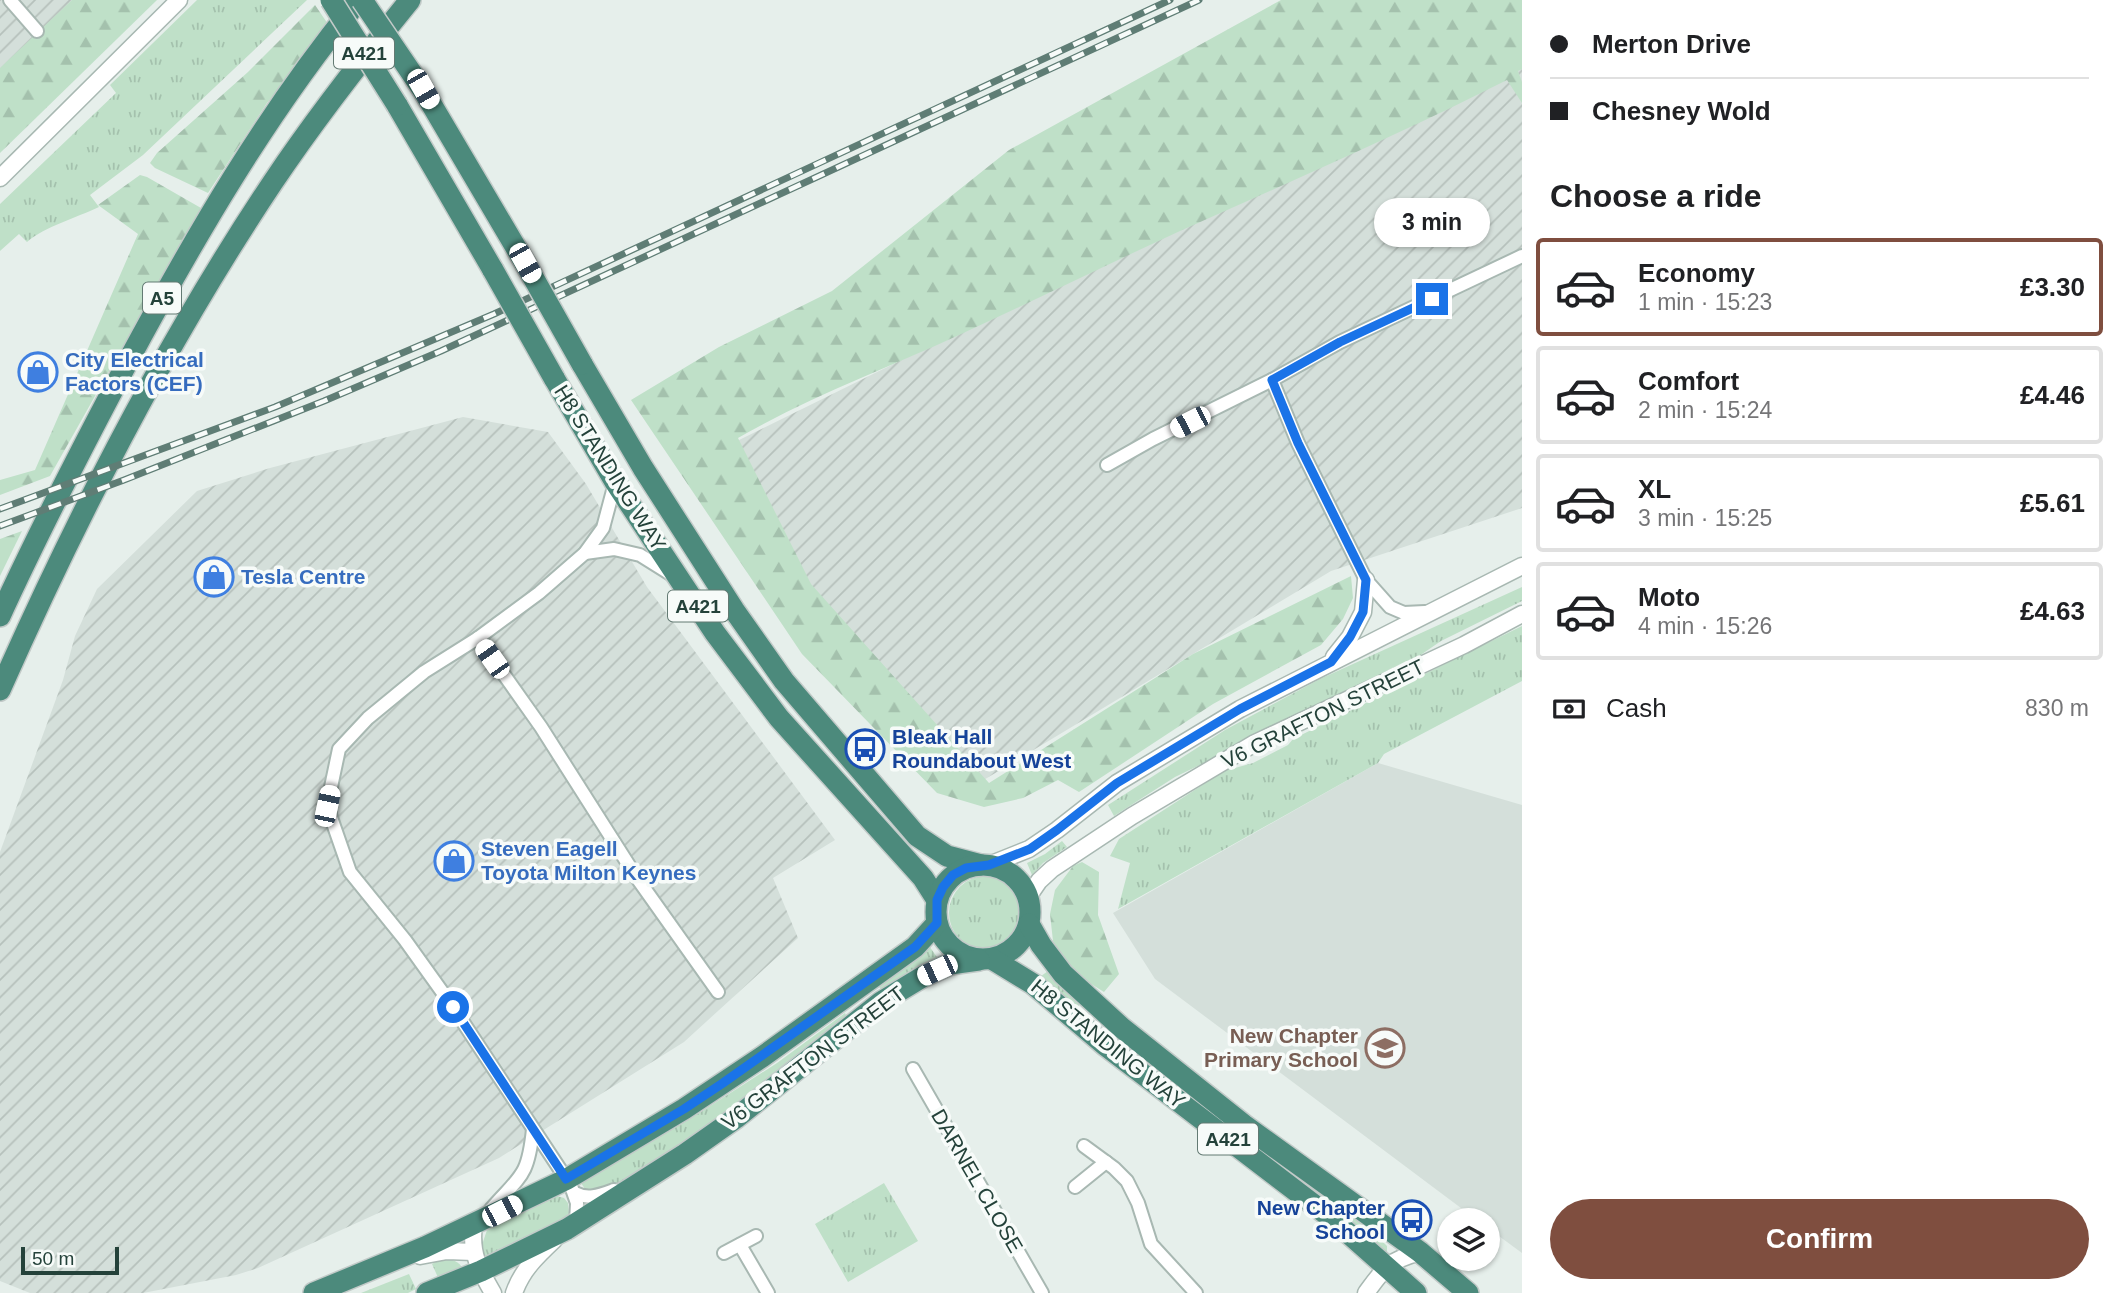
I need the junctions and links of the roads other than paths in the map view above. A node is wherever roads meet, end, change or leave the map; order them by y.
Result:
1 (10, 0) edge
2 (179, 0) edge
3 (331, 0) edge
4 (360, 0) edge
5 (410, 0) edge
6 (37, 31) dead end
7 (0, 178) edge
8 (1522, 257) edge
9 (1272, 380) junction
10 (1107, 465) dead end
11 (615, 482) junction
12 (585, 553) junction
13 (1522, 566) edge
14 (1366, 580) junction
15 (682, 582) junction
16 (1430, 612) junction
17 (1522, 614) edge
18 (0, 616) edge
19 (478, 638) junction
20 (1331, 662) junction
21 (0, 690) edge
22 (985, 865) junction
23 (1028, 897) junction
24 (937, 900) junction
25 (937, 923) junction
26 (1029, 923) junction
27 (985, 959) junction
28 (718, 992) dead end
29 (913, 1069) dead end
30 (533, 1129) junction
31 (1084, 1146) dead end
32 (1106, 1162) junction
33 (655, 1173) junction
34 (571, 1186) junction
35 (1075, 1186) dead end
36 (478, 1223) junction
37 (571, 1226) junction
38 (755, 1236) dead end
39 (740, 1245) junction
40 (428, 1250) junction
41 (724, 1253) dead end
42 (1402, 1259) junction
43 (477, 1262) junction
44 (437, 1289) edge
45 (314, 1293) edge
46 (493, 1293) edge
47 (514, 1293) edge
48 (768, 1293) edge
49 (1042, 1293) edge
50 (1196, 1293) edge
51 (1367, 1293) edge
52 (1416, 1293) edge
53 (1468, 1293) edge

1 - 6 street
2 - 7 street
3 - 11 highway, H8 STANDING WAY / A421, bridge
4 - 18 highway, A5
4 - 22 highway, H8 STANDING WAY / A421, bridge
5 - 21 highway, A5
8 - 9 street
9 - 10 street
9 - 14 street
11 - 12 street
11 - 15 highway, H8 STANDING WAY / A421
12 - 15 street
12 - 19 street
13 - 16 street, V6 GRAFTON STREET
14 - 16 street
14 - 20 street
15 - 24 highway, H8 STANDING WAY / A421
16 - 20 street, V6 GRAFTON STREET
17 - 23 street, V6 GRAFTON STREET
19 - 28 street
19 - 30 street
20 - 22 street, V6 GRAFTON STREET
22 - 23 highway, A421
22 - 24 highway
23 - 26 highway, A421
24 - 25 highway
25 - 27 highway, A421
25 - 34 highway, V6 GRAFTON STREET
26 - 27 highway
26 - 42 highway, H8 STANDING WAY / A421
27 - 33 highway, V6 GRAFTON STREET
27 - 42 highway, H8 STANDING WAY / A421
29 - 49 street, DARNEL CLOSE
30 - 34 street
30 - 36 street
31 - 32 street
32 - 35 street
32 - 50 street
33 - 34 street, V6 GRAFTON STREET
33 - 37 highway, V6 GRAFTON STREET
34 - 36 highway, V6 GRAFTON STREET
34 - 37 street
36 - 40 highway, V6 GRAFTON STREET
36 - 43 street
37 - 43 highway, V6 GRAFTON STREET
37 - 47 street
38 - 39 street
39 - 41 street
39 - 48 street
40 - 43 street
40 - 45 highway, V6 GRAFTON STREET
42 - 51 street
42 - 52 highway, H8 STANDING WAY / A421
42 - 53 highway, H8 STANDING WAY / A421
43 - 44 highway, V6 GRAFTON STREET
43 - 46 street

